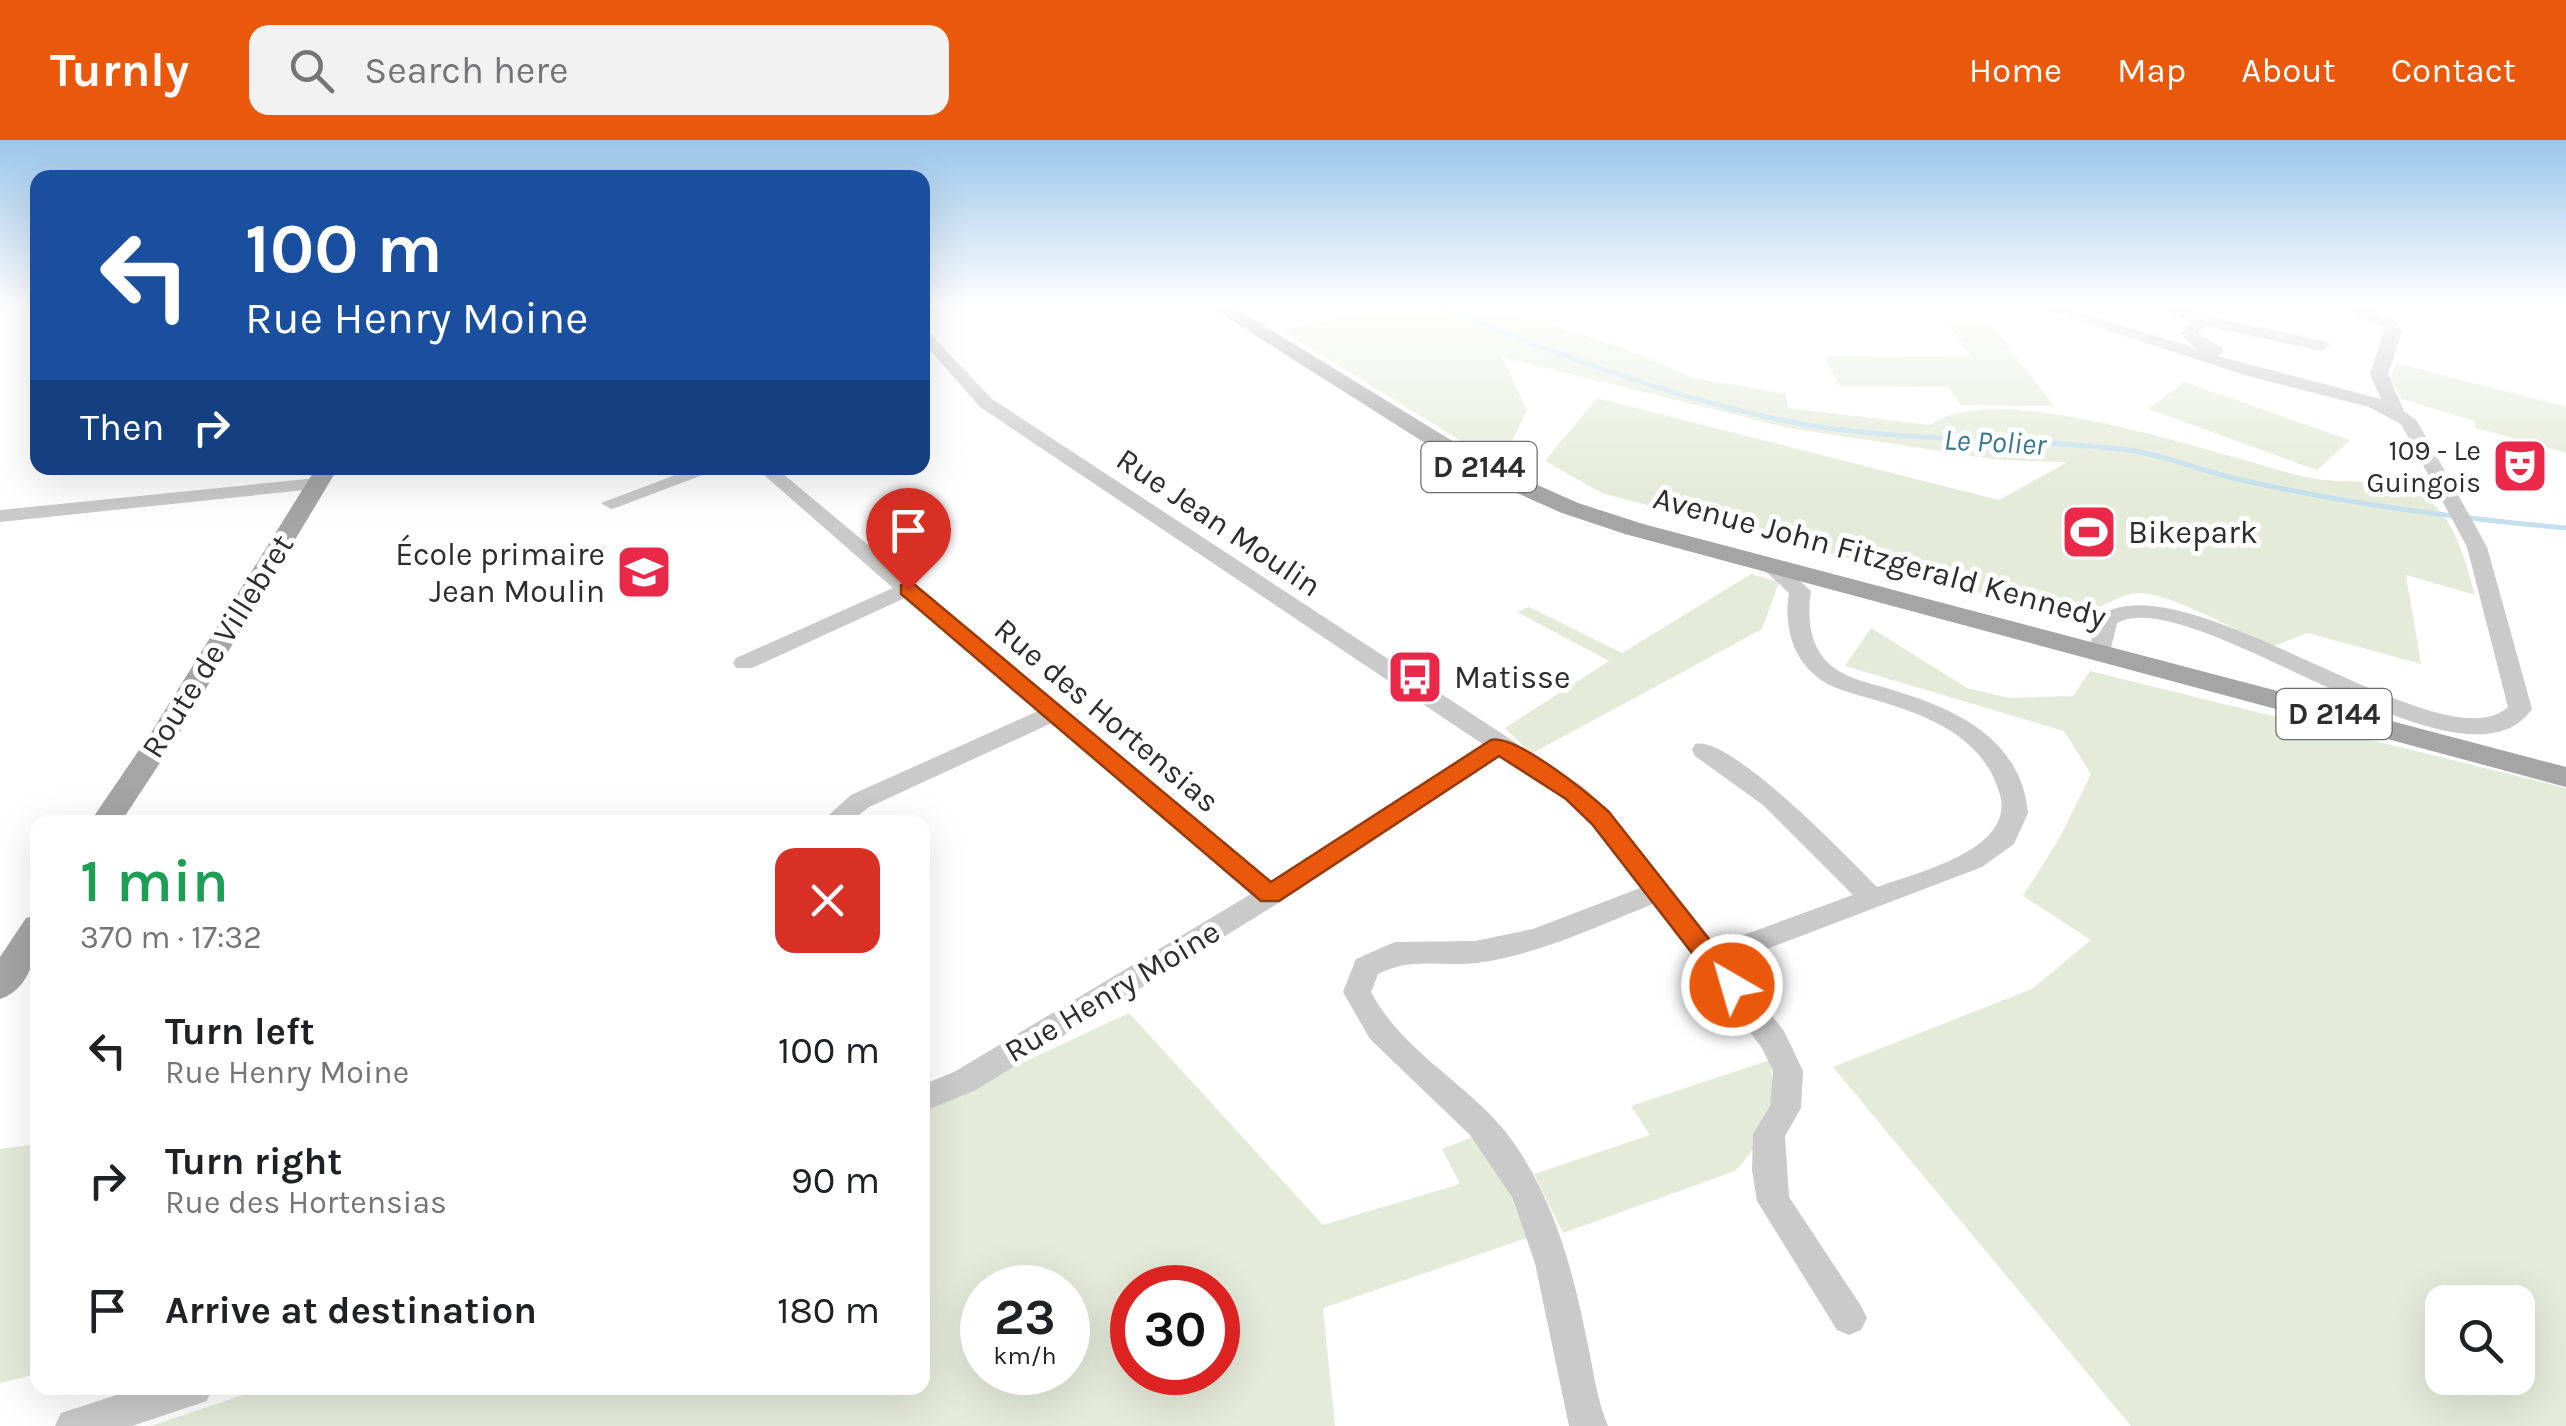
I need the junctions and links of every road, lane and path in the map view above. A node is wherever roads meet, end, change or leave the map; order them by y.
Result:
1 (954, 366) edge
2 (1315, 366) edge
3 (2238, 366) edge
4 (2260, 366) edge
5 (2381, 366) edge
6 (2274, 377) junction
7 (2395, 412) junction
8 (690, 475) edge
9 (773, 475) edge
10 (322, 476) edge
11 (610, 503) dead end
12 (0, 516) edge
13 (1770, 565) junction
14 (908, 590) junction
15 (2101, 652) junction
16 (744, 663) dead end
17 (1054, 713) junction
18 (1498, 746) junction
19 (1704, 750) dead end
20 (2566, 778) edge
21 (109, 815) edge
22 (843, 815) edge
23 (1657, 892) junction
24 (1270, 895) junction
25 (1873, 899) junction
26 (30, 939) edge
27 (1712, 958) junction
28 (0, 985) edge
29 (930, 1095) edge
30 (1849, 1318) dead end
31 (172, 1395) edge
32 (74, 1426) edge
33 (1589, 1426) edge

1 - 18 street, Rue Jean Moulin
2 - 13 main road, Avenue John Fitzgerald Kennedy / D 2144
3 - 6 street
4 - 6 street
5 - 7 street
6 - 7 street
7 - 15 street
8 - 11 street
9 - 14 street, Rue des Hortensias
10 - 12 street
10 - 21 main road, Route de Villebret
13 - 15 main road, Avenue John Fitzgerald Kennedy / D 2144
13 - 25 street
14 - 16 street
14 - 17 street, Rue des Hortensias
15 - 20 main road, Avenue John Fitzgerald Kennedy / D 2144
17 - 22 street
17 - 24 street, Rue des Hortensias
18 - 23 street, Rue Jean Moulin
18 - 24 street, Rue Henry Moine
19 - 25 street
23 - 27 street, Rue Jean Moulin
23 - 33 street
24 - 29 street, Rue Henry Moine
25 - 27 street
26 - 28 main road
27 - 30 street, Rue Jean Moulin
31 - 32 street

